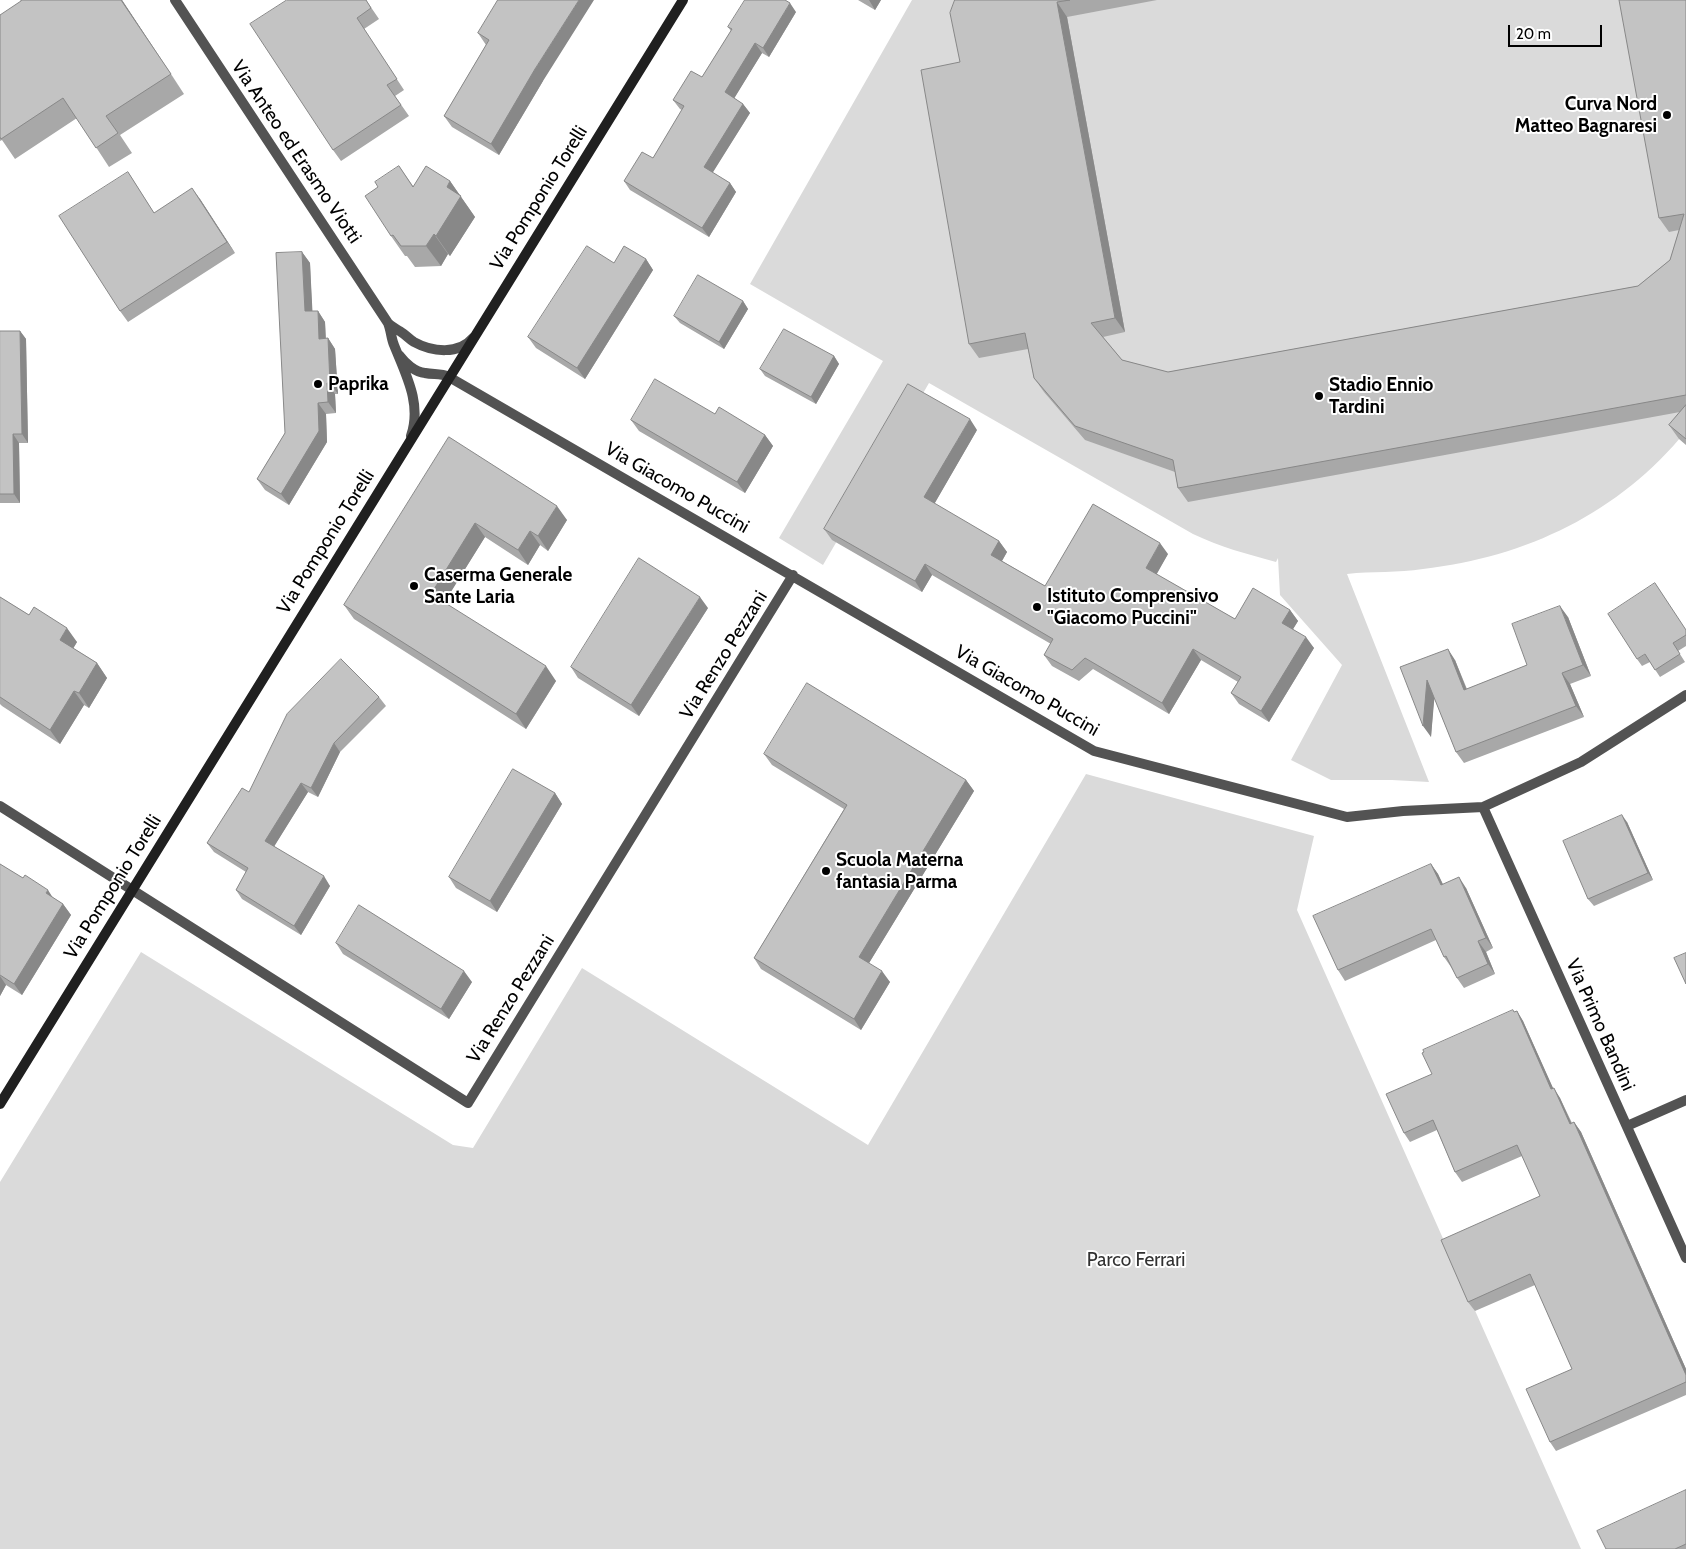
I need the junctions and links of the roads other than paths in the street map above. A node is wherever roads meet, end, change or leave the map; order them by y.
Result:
1 (174, 0) edge
2 (683, 0) edge
3 (388, 323) junction
4 (476, 334) junction
5 (399, 355) junction
6 (449, 378) junction
7 (405, 448) junction
8 (793, 575) junction
9 (1686, 696) edge
10 (0, 806) edge
11 (1483, 806) junction
12 (132, 889) junction
13 (1686, 1100) edge
14 (0, 1104) edge
15 (1627, 1126) junction
16 (1686, 1258) edge

1 - 3 street, Via Anteo ed Erasmo Viotti
2 - 4 main road, Via Pomponio Torelli
3 - 4 street, Via Anteo ed Erasmo Viotti
3 - 5 street, Via Anteo ed Erasmo Viotti
4 - 6 main road, Via Pomponio Torelli
5 - 6 street, Via Anteo ed Erasmo Viotti
5 - 7 street, Via Anteo ed Erasmo Viotti
6 - 7 main road, Via Pomponio Torelli
6 - 8 street, Via Giacomo Puccini
7 - 12 main road, Via Pomponio Torelli
8 - 11 street, Via Giacomo Puccini
8 - 12 street, Via Renzo Pezzani
9 - 11 street, Via Giacomo Puccini
10 - 12 street
11 - 15 street, Via Primo Bandini
12 - 14 main road, Via Pomponio Torelli
13 - 15 street
15 - 16 street, Via Primo Bandini

